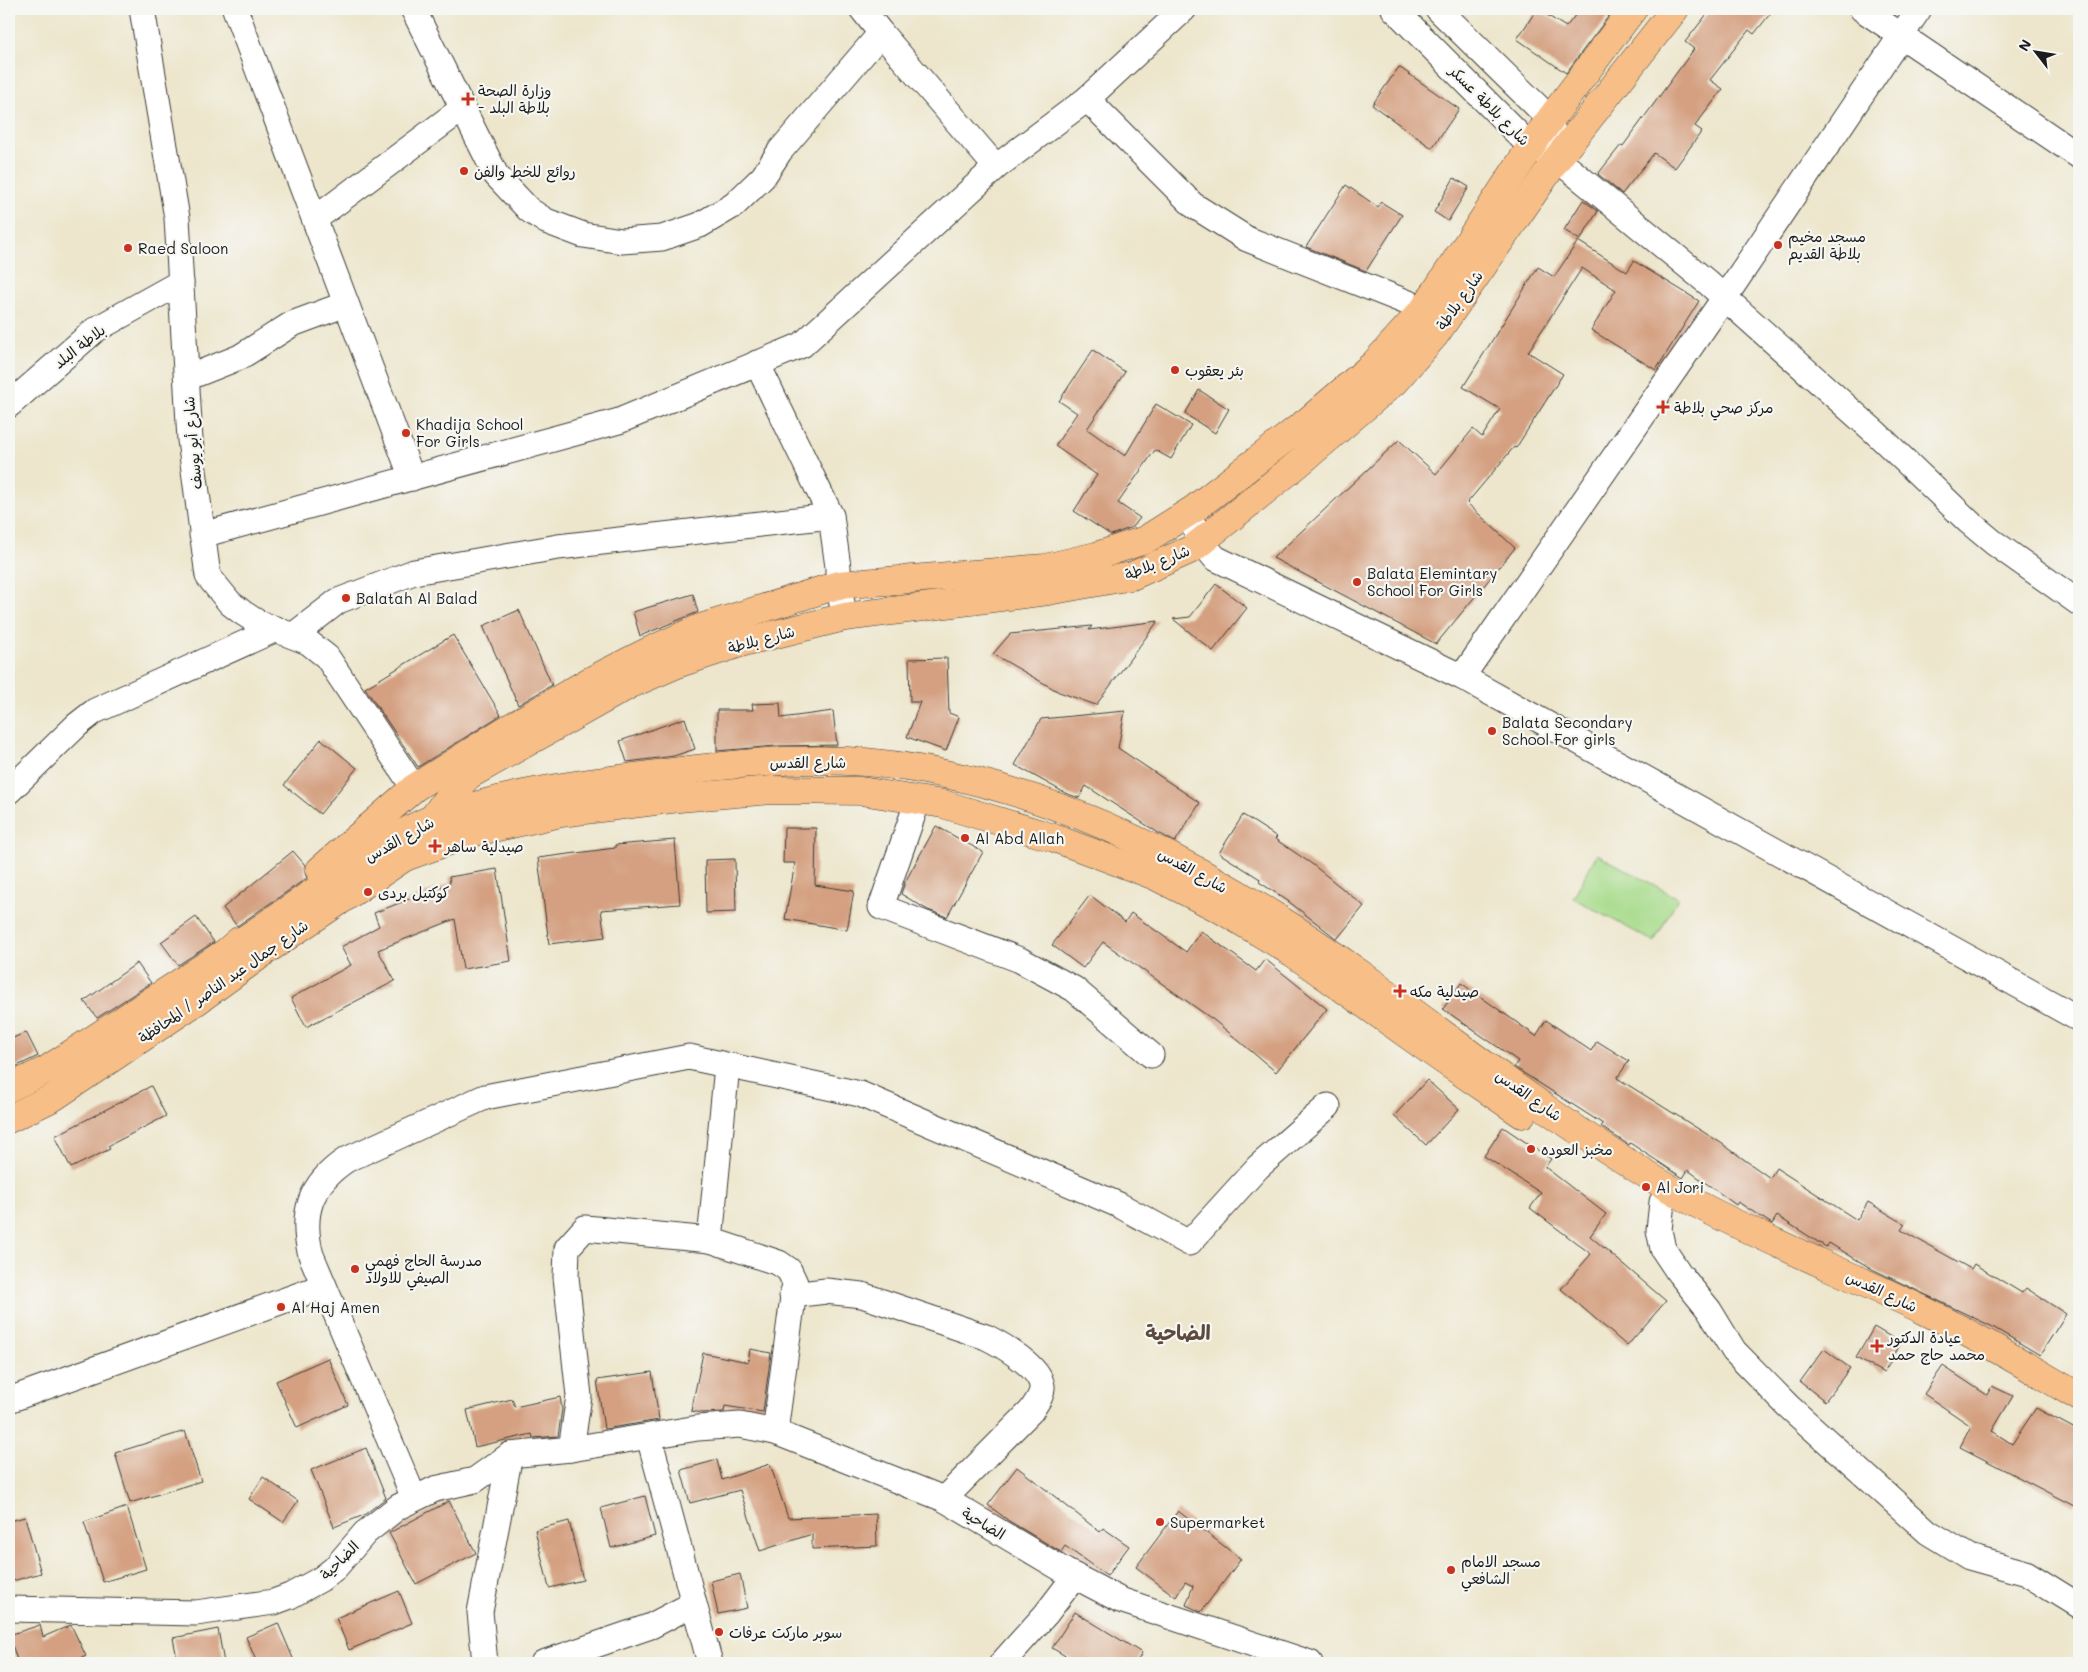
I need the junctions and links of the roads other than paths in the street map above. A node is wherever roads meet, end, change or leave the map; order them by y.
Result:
1 (142, 9) edge
2 (235, 9) edge
3 (414, 9) edge
4 (862, 9) edge
5 (1184, 9) edge
6 (1394, 9) edge
7 (1438, 9) edge
8 (1633, 9) edge
9 (1675, 9) edge
10 (1862, 9) edge
11 (1919, 9) edge
12 (881, 33) junction
13 (1901, 35) junction
14 (1087, 99) junction
15 (463, 108) junction
16 (1551, 120) junction
17 (1531, 147) junction
18 (2079, 156) edge
19 (1557, 159) junction
20 (996, 167) junction
21 (315, 220) junction
22 (181, 282) junction
23 (1725, 297) junction
24 (346, 304) junction
25 (1424, 308) junction
26 (757, 363) junction
27 (187, 378) junction
28 (9, 404) edge
29 (412, 478) junction
30 (1188, 513) junction
31 (831, 516) junction
32 (202, 535) junction
33 (1201, 541) junction
34 (838, 585) junction
35 (2079, 603) edge
36 (845, 617) junction
37 (285, 632) junction
38 (1462, 677) junction
39 (414, 788) junction
40 (9, 791) edge
41 (918, 800) junction
42 (430, 824) junction
43 (406, 857) junction
44 (225, 953) junction
45 (2079, 1019) edge
46 (1151, 1054) dead end
47 (727, 1066) junction
48 (9, 1088) edge
49 (1328, 1106) dead end
50 (9, 1119) edge
51 (1662, 1202) junction
52 (710, 1240) junction
53 (324, 1286) junction
54 (792, 1296) junction
55 (2079, 1397) edge
56 (9, 1400) edge
57 (2079, 1416) edge
58 (775, 1432) junction
59 (649, 1437) junction
60 (571, 1450) junction
61 (510, 1455) junction
62 (414, 1498) junction
63 (944, 1499) junction
64 (1076, 1576) junction
65 (693, 1604) junction
66 (2079, 1606) edge
67 (9, 1609) edge
68 (1014, 1659) edge
69 (1281, 1659) edge
70 (485, 1663) edge
71 (543, 1663) edge
72 (710, 1663) edge
73 (1310, 1663) edge

1 - 22 street, شارع أبو يوسف
2 - 21 street
3 - 15 street
4 - 12 street
5 - 14 street
6 - 17 street, شارع بلاطة عسكر
7 - 16 street
8 - 16 main road, شارع بلاطة
9 - 19 main road, شارع بلاطة
10 - 13 street
11 - 13 street
12 - 15 street
12 - 20 street
13 - 18 street
13 - 23 street
14 - 20 street
14 - 25 street
15 - 21 street
16 - 17 main road, شارع بلاطة
16 - 19 street, شارع بلاطة عسكر
17 - 19 street, شارع بلاطة عسكر
17 - 25 main road, شارع بلاطة
19 - 23 street
19 - 33 main road, شارع بلاطة
20 - 26 street
21 - 24 street
22 - 27 street, شارع أبو يوسف
22 - 28 street, بلاطة البلد
23 - 35 street
23 - 38 street
24 - 27 street
24 - 29 street
25 - 30 main road, شارع بلاطة
26 - 29 street
26 - 31 street
27 - 32 street, شارع أبو يوسف
29 - 32 street
30 - 33 street
30 - 34 main road, شارع بلاطة
31 - 34 street
31 - 37 street
32 - 37 street, شارع أبو يوسف
33 - 36 main road, شارع بلاطة
33 - 38 street
34 - 36 street
34 - 39 main road, شارع بلاطة
36 - 42 main road, شارع بلاطة
37 - 39 street, شارع أبو يوسف
37 - 40 street
38 - 45 street
39 - 44 main road, شارع جمال عبد الناصر / المحافظة
41 - 43 main road, شارع القدس
41 - 46 street
41 - 51 main road, شارع القدس
42 - 43 main road, شارع جمال عبد الناصر / المحافظة
42 - 44 main road, شارع القدس
42 - 55 main road, شارع القدس
43 - 50 main road, شارع جمال عبد الناصر / المحافظة
44 - 48 main road, شارع جمال عبد الناصر / المحافظة
47 - 49 street
47 - 52 street
47 - 53 street
51 - 57 main road, شارع القدس
51 - 66 street
52 - 54 street
52 - 60 street
53 - 56 street
53 - 62 street
54 - 58 street
54 - 63 street
58 - 59 street, الضاحية
58 - 63 street, الضاحية
59 - 60 street, الضاحية
59 - 65 street
60 - 61 street, الضاحية
61 - 62 street, الضاحية
61 - 70 street
62 - 67 street, الضاحية
63 - 64 street, الضاحية
64 - 68 street
64 - 69 street, الضاحية
65 - 71 street
65 - 72 street
69 - 73 street, الضاحية

